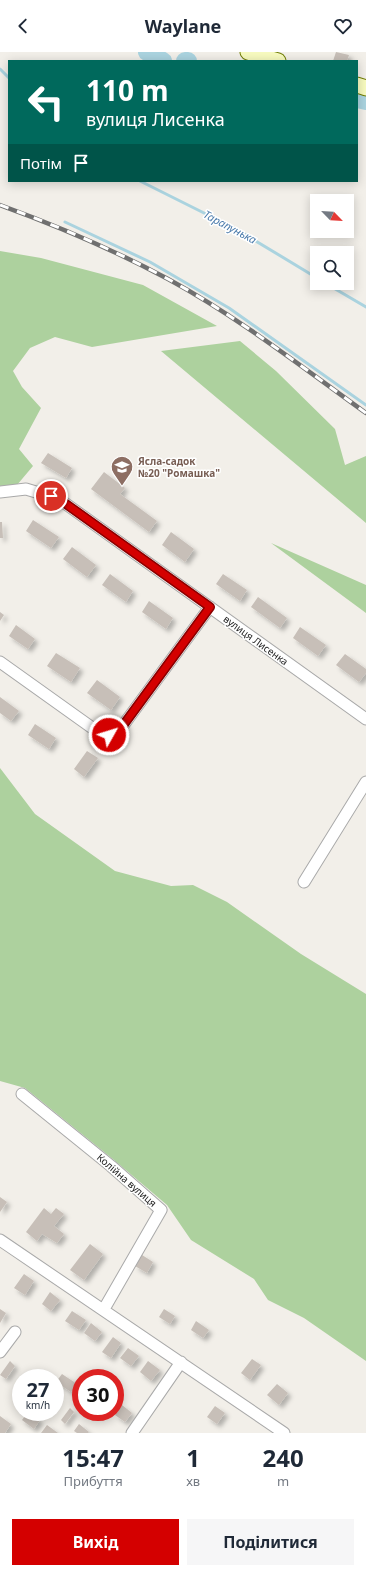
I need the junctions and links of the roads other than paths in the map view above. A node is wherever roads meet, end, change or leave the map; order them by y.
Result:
1 (248, 52) edge
2 (275, 60) edge
3 (0, 492) edge
4 (210, 607) junction
5 (0, 662) edge
6 (366, 719) edge
7 (366, 782) edge
8 (304, 882) dead end
9 (22, 1094) dead end
10 (0, 1240) edge
11 (104, 1309) junction
12 (15, 1332) dead end
13 (0, 1352) edge
14 (182, 1362) junction
15 (132, 1433) edge
16 (284, 1433) edge

1 - 2 street
3 - 4 street, вулиця Лисенка
4 - 5 street
4 - 6 street, вулиця Лисенка
7 - 8 street
9 - 11 street, Колійна вулиця
10 - 11 street
11 - 14 street
12 - 13 street
14 - 15 street
14 - 16 street

